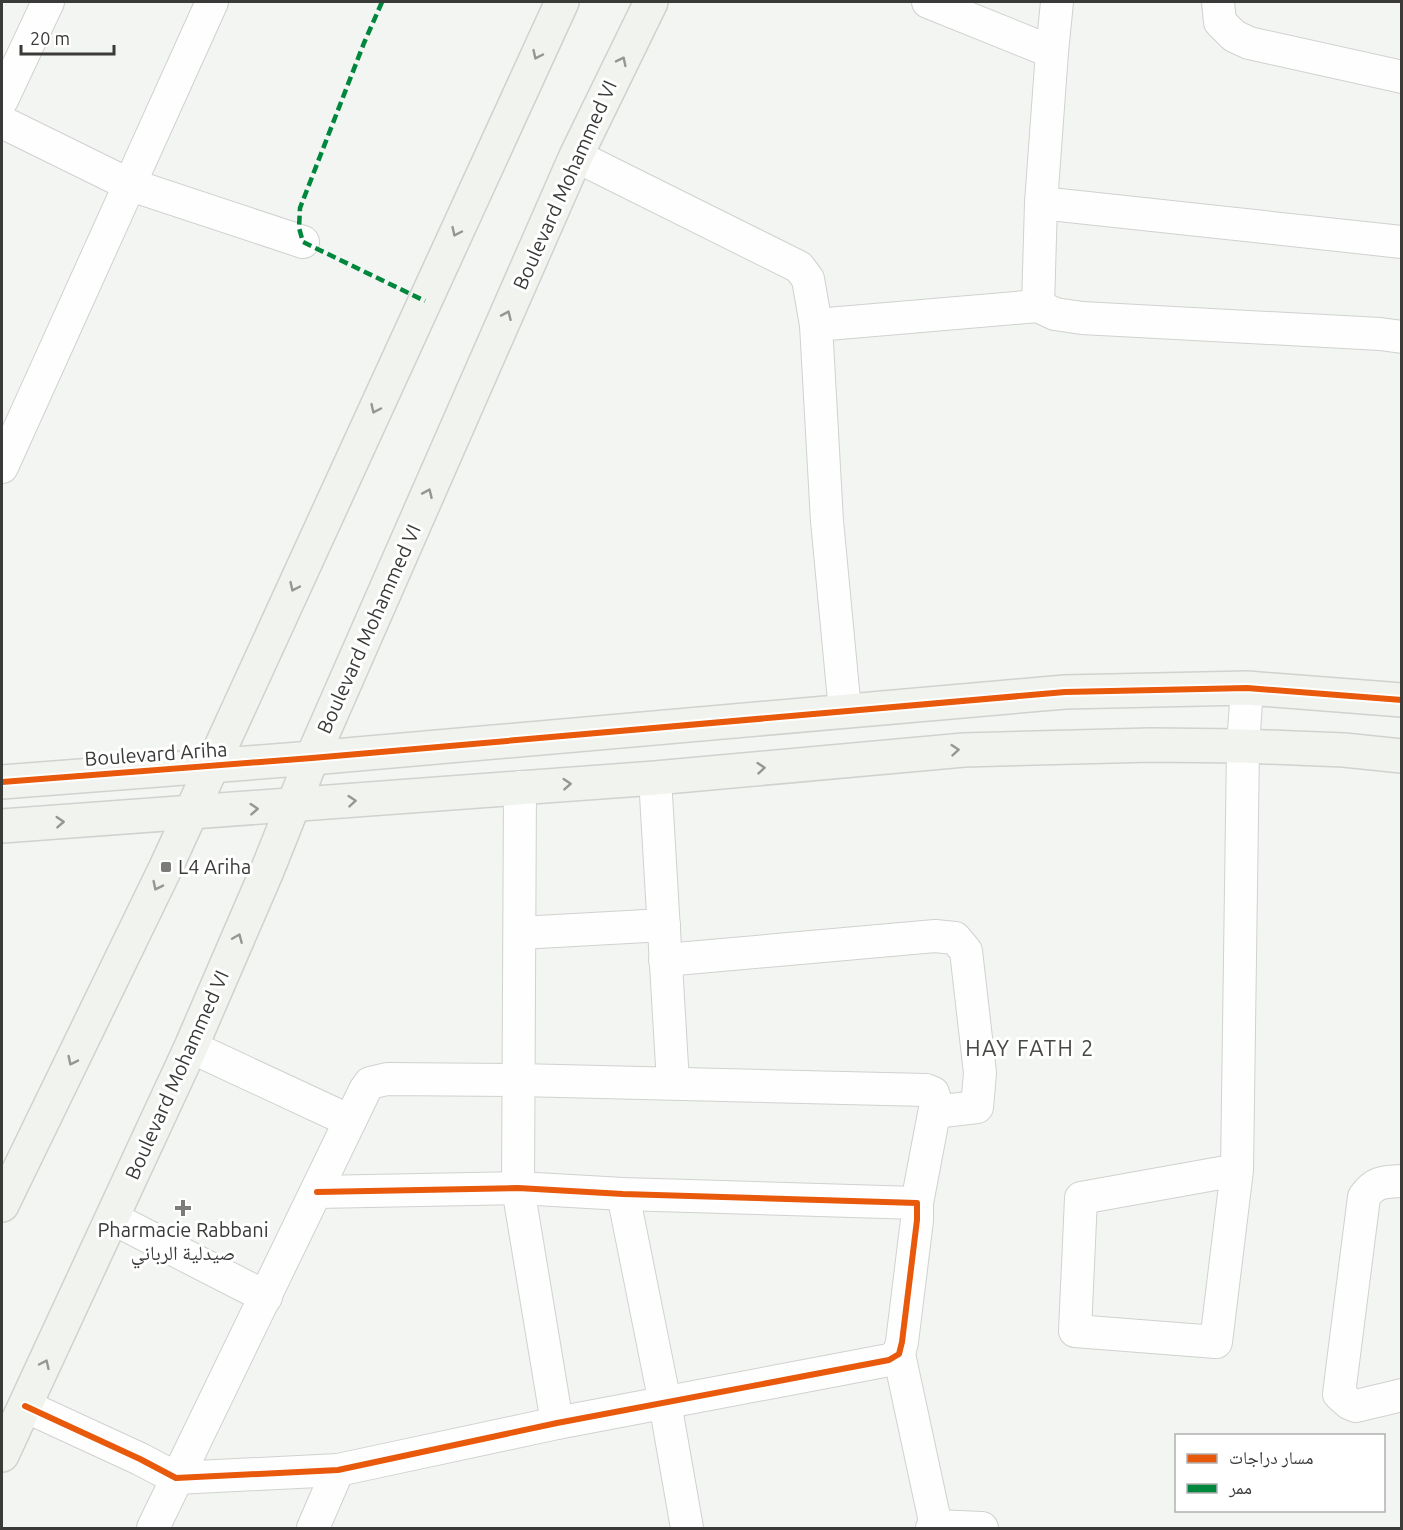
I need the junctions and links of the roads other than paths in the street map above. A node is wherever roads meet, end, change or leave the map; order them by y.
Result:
1 (48, 2) edge
2 (212, 2) edge
3 (562, 2) edge
4 (651, 2) edge
5 (928, 2) edge
6 (1057, 2) edge
7 (1218, 2) edge
8 (1052, 52) junction
9 (1401, 77) edge
10 (2, 100) edge
11 (2, 122) edge
12 (576, 156) junction
13 (128, 184) junction
14 (1041, 203) junction
15 (303, 242) dead end
16 (1401, 242) edge
17 (1038, 306) junction
18 (816, 326) junction
19 (1401, 337) edge
20 (2, 467) edge
21 (1247, 688) junction
22 (1401, 700) edge
23 (845, 711) junction
24 (1243, 746) junction
25 (1401, 756) edge
26 (312, 758) junction
27 (212, 767) junction
28 (655, 778) junction
29 (2, 782) edge
30 (520, 787) junction
31 (293, 806) junction
32 (190, 813) junction
33 (2, 826) edge
34 (664, 925) junction
35 (520, 933) junction
36 (665, 960) junction
37 (191, 1047) junction
38 (519, 1080) junction
39 (673, 1083) junction
40 (936, 1103) junction
41 (350, 1121) junction
42 (1237, 1170) junction
43 (1401, 1181) edge
44 (518, 1188) junction
45 (316, 1192) junction
46 (623, 1194) junction
47 (917, 1203) junction
48 (2, 1205) edge
49 (112, 1218) junction
50 (266, 1297) junction
51 (899, 1353) junction
52 (1401, 1395) edge
53 (665, 1403) junction
54 (25, 1406) junction
55 (557, 1423) junction
56 (2, 1455) edge
57 (338, 1470) junction
58 (176, 1478) junction
59 (934, 1527) edge
60 (153, 1528) edge
61 (313, 1528) edge
62 (687, 1528) edge
63 (982, 1528) edge

1 - 10 street
2 - 13 street
3 -> 27 street
12 -> 4 street, Boulevard Mohammed VI
5 - 8 street
6 - 8 street
7 - 9 street
8 - 14 street
11 - 13 street
12 - 18 street
26 -> 12 street, Boulevard Mohammed VI
13 - 15 street
13 - 20 street
14 - 16 street
14 - 17 street
17 - 18 street
17 - 19 street
18 - 23 street
21 - 22 street, Boulevard Ariha
21 - 23 street, Boulevard Ariha
21 - 24 street
23 - 26 street, Boulevard Ariha
24 - 25 street
28 -> 24 street
24 - 42 street
26 - 27 street, Boulevard Ariha
26 - 31 street, Boulevard Mohammed VI
27 - 29 street, Boulevard Ariha
27 - 32 street
30 -> 28 street
28 - 34 street
31 -> 30 street
30 - 35 street
32 -> 31 street
37 -> 31 street, Boulevard Mohammed VI
33 -> 32 street
32 -> 48 street
34 - 35 street
34 - 36 street
35 - 38 street
36 - 39 street
36 - 40 street
37 - 41 street
37 - 49 street, Boulevard Mohammed VI
38 - 39 street
38 - 41 street
38 - 44 street
39 - 40 street
40 - 47 street
41 - 45 street
42 - 42 street
43 - 52 street
44 - 45 street
44 - 46 street
44 - 55 street
45 - 50 street
46 - 47 street
46 - 53 street
47 - 51 street
49 - 50 street
54 -> 49 street, Boulevard Mohammed VI
50 - 58 street
51 - 53 street
51 - 59 street
53 - 55 street
53 - 62 street
54 - 56 street, Boulevard Mohammed VI
54 - 58 street
55 - 57 street
57 - 58 street
57 - 61 street
58 - 60 street
59 - 63 street

